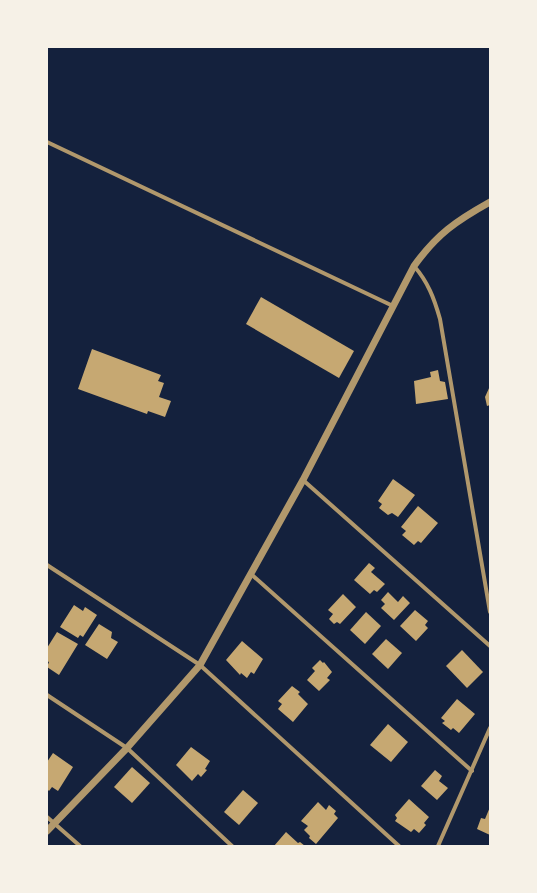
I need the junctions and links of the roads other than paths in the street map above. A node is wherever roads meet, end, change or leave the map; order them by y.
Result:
1 (47, 142) edge
2 (490, 202) edge
3 (414, 266) junction
4 (393, 306) junction
5 (303, 480) junction
6 (47, 565) edge
7 (251, 574) junction
8 (490, 612) edge
9 (490, 646) edge
10 (200, 665) junction
11 (47, 695) edge
12 (490, 728) edge
13 (127, 748) junction
14 (472, 771) junction
15 (47, 817) edge
16 (55, 822) junction
17 (47, 831) edge
18 (80, 846) edge
19 (232, 846) edge
20 (398, 846) edge
21 (438, 846) edge

1 - 4 street
2 - 3 street
3 - 4 street
3 - 8 street
4 - 5 street
5 - 7 street
5 - 9 street
6 - 10 street
7 - 10 street
7 - 14 street
10 - 13 street
10 - 20 street
11 - 13 street
12 - 14 street
13 - 16 street
13 - 19 street
14 - 21 street
15 - 16 street
16 - 17 street
16 - 18 street

